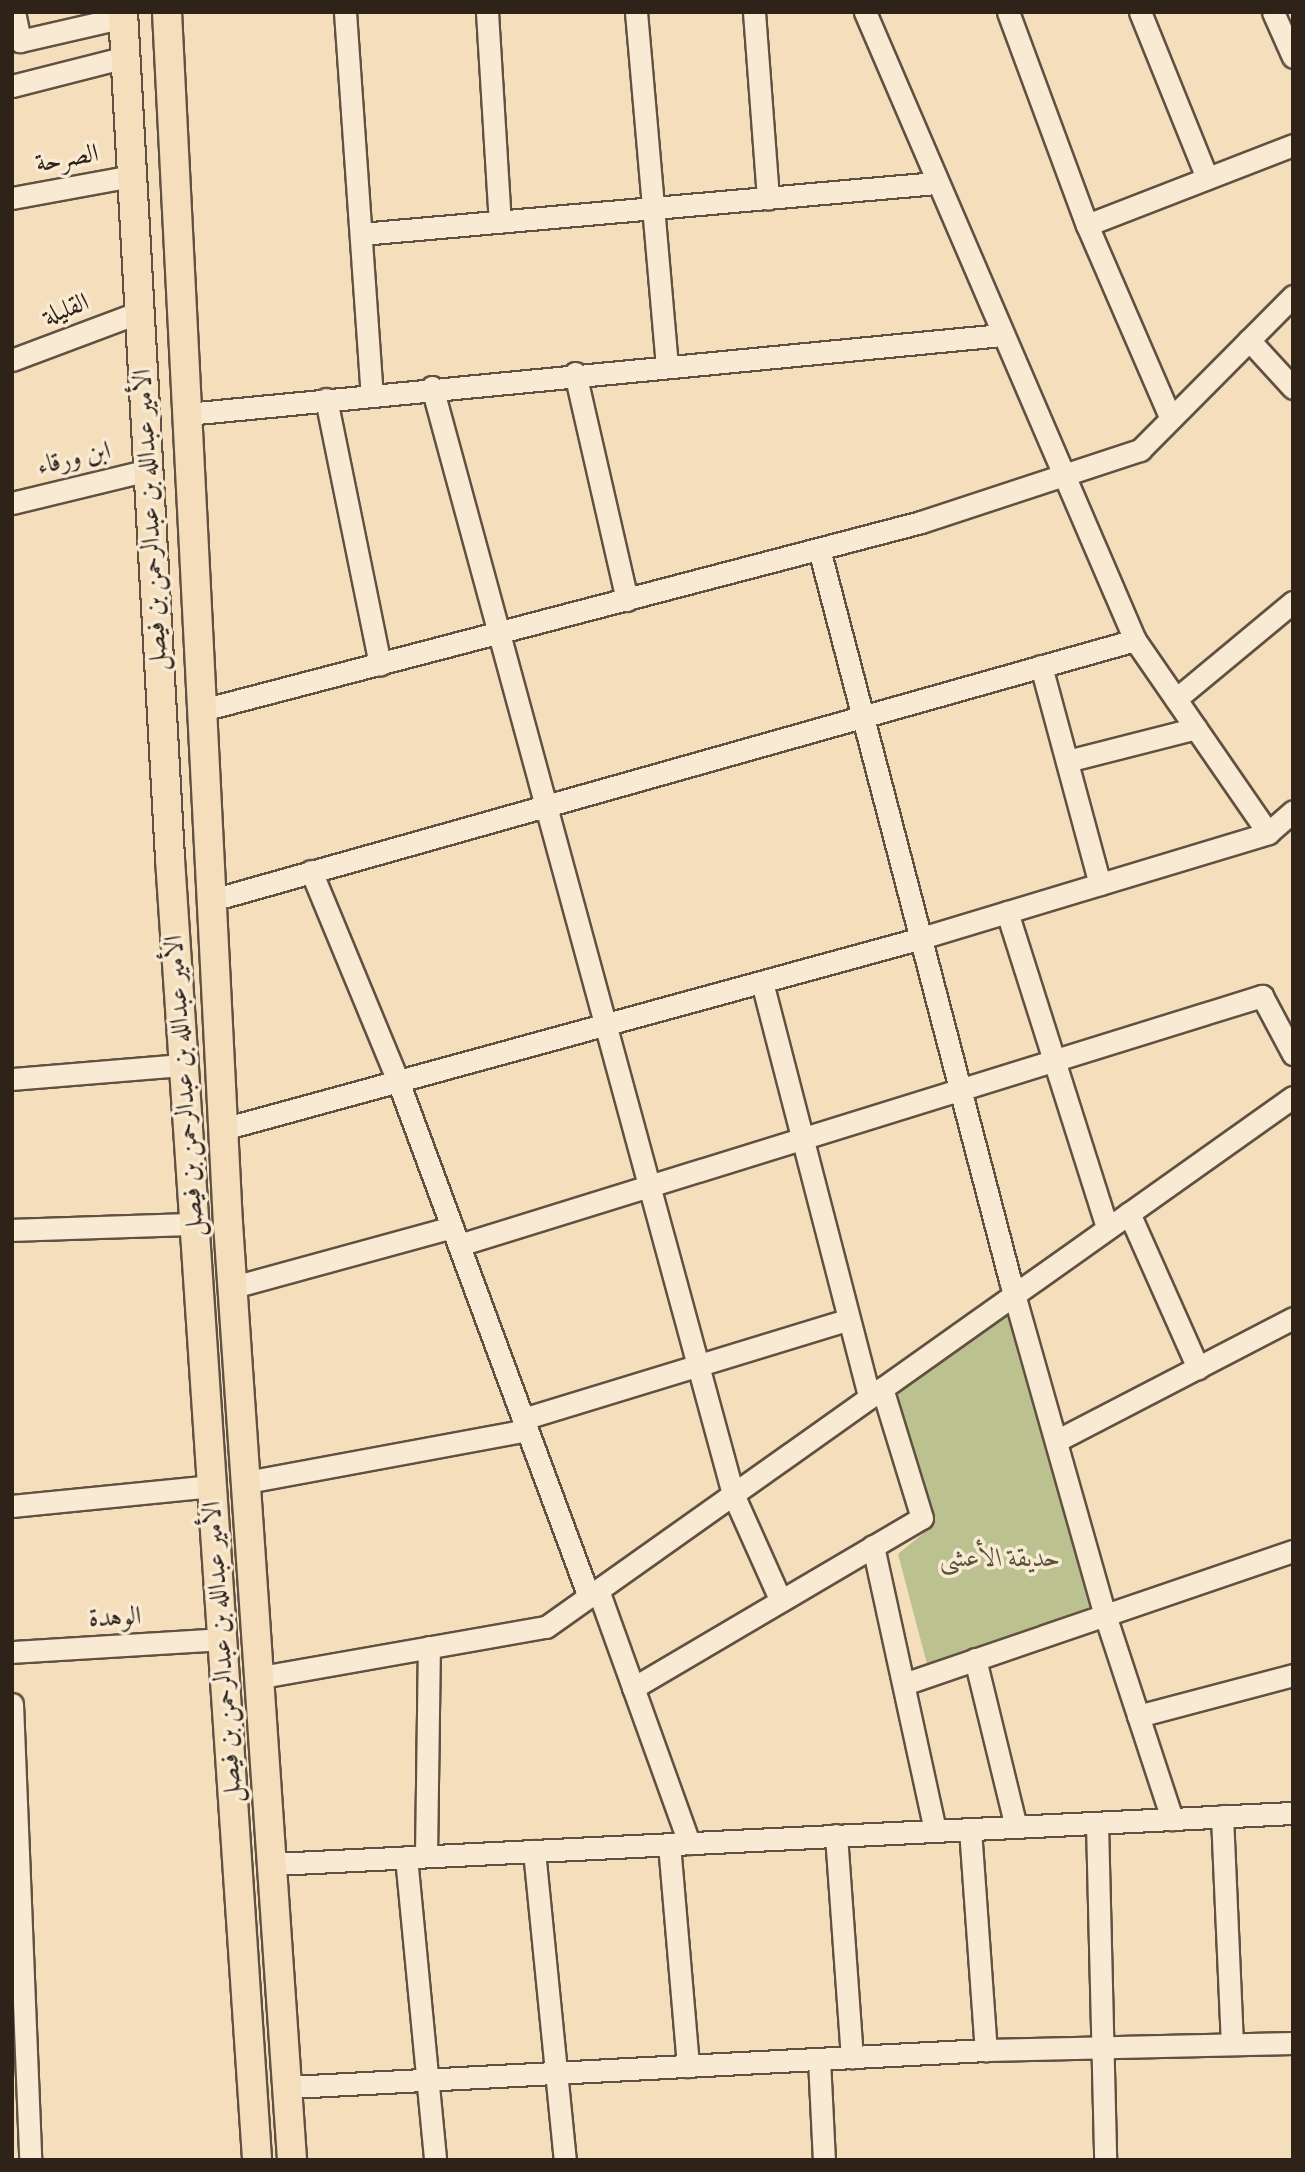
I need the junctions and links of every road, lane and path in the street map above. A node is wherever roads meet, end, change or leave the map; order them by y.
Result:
1 (14, 12) edge
2 (167, 12) edge
3 (345, 12) edge
4 (487, 12) edge
5 (636, 12) edge
6 (754, 12) edge
7 (864, 12) edge
8 (1009, 12) edge
9 (1140, 12) edge
10 (1273, 12) edge
11 (123, 15) edge
12 (1288, 33) edge
13 (126, 57) junction
14 (1293, 57) edge
15 (12, 86) edge
16 (1293, 145) edge
17 (132, 176) junction
18 (1207, 178) junction
19 (936, 183) junction
20 (12, 198) edge
21 (768, 198) junction
22 (653, 208) junction
23 (500, 222) junction
24 (1087, 225) junction
25 (361, 234) junction
26 (1293, 296) edge
27 (140, 312) junction
28 (1001, 335) junction
29 (1249, 340) junction
30 (12, 360) edge
31 (667, 363) junction
32 (575, 373) junction
33 (432, 387) junction
34 (1293, 388) edge
35 (372, 394) junction
36 (326, 399) junction
37 (187, 414) junction
38 (1171, 419) junction
39 (148, 470) junction
40 (1060, 476) junction
41 (12, 503) edge
42 (819, 549) junction
43 (627, 600) junction
44 (1293, 601) edge
45 (499, 634) junction
46 (1135, 640) junction
47 (380, 665) junction
48 (1041, 666) junction
49 (1176, 699) junction
50 (202, 710) junction
51 (864, 715) junction
52 (1196, 728) junction
53 (1067, 761) junction
54 (545, 803) junction
55 (1291, 818) edge
56 (1268, 833) junction
57 (310, 871) junction
58 (1100, 884) junction
59 (212, 900) junction
60 (1007, 912) junction
61 (918, 939) junction
62 (762, 982) junction
63 (605, 1024) junction
64 (1293, 1054) edge
65 (183, 1065) junction
66 (1055, 1065) junction
67 (12, 1079) edge
68 (398, 1081) junction
69 (958, 1089) junction
70 (1293, 1097) edge
71 (223, 1129) junction
72 (802, 1142) junction
73 (649, 1184) junction
74 (1129, 1213) junction
75 (194, 1224) junction
76 (1107, 1228) junction
77 (12, 1230) edge
78 (455, 1236) junction
79 (233, 1287) junction
80 (1013, 1293) junction
81 (847, 1320) junction
82 (1292, 1320) edge
83 (699, 1366) junction
84 (1198, 1367) junction
85 (875, 1392) junction
86 (525, 1424) junction
87 (1055, 1441) junction
88 (247, 1482) junction
89 (212, 1486) junction
90 (733, 1494) junction
91 (12, 1506) edge
92 (873, 1546) junction
93 (1293, 1551) edge
94 (594, 1593) junction
95 (780, 1599) junction
96 (1105, 1615) junction
97 (222, 1639) junction
98 (429, 1647) junction
99 (12, 1652) edge
100 (975, 1659) junction
101 (1293, 1675) edge
102 (261, 1677) junction
103 (904, 1684) junction
104 (634, 1688) junction
105 (12, 1704) edge
106 (1138, 1716) junction
107 (1293, 1813) edge
108 (1222, 1816) junction
109 (1172, 1819) junction
110 (16, 1823) edge
111 (1097, 1823) junction
112 (1016, 1826) junction
113 (970, 1829) junction
114 (935, 1830) junction
115 (836, 1835) junction
116 (679, 1843) junction
117 (534, 1851) junction
118 (416, 1856) junction
119 (275, 1864) junction
120 (19, 1968) edge
121 (1293, 2043) edge
122 (1232, 2044) junction
123 (1102, 2047) junction
124 (986, 2050) junction
125 (852, 2057) junction
126 (819, 2059) junction
127 (688, 2066) junction
128 (558, 2073) junction
129 (429, 2080) junction
130 (291, 2087) junction
131 (19, 2115) edge
132 (251, 2157) edge
133 (292, 2157) edge
134 (30, 2160) edge
135 (435, 2160) edge
136 (565, 2160) edge
137 (824, 2160) edge
138 (1105, 2160) edge

1 - 11 street
2 - 37 main road, الأمير عبدالله بن عبدالرحمن بن فيصل
3 - 25 street
4 - 23 street
5 - 22 street
6 - 21 street
7 - 19 street
8 - 24 street
9 - 18 street
10 - 12 street
11 - 13 main road, الأمير عبدالله بن عبدالرحمن بن فيصل
12 - 14 street
13 - 15 street
13 - 17 main road, الأمير عبدالله بن عبدالرحمن بن فيصل
16 - 18 street
17 - 20 street, الصرحة
17 - 27 main road, الأمير عبدالله بن عبدالرحمن بن فيصل
18 - 24 street
19 - 21 street
19 - 28 street
21 - 22 street
22 - 23 street
22 - 31 street
23 - 25 street
24 - 38 street
25 - 35 street
26 - 29 street
27 - 30 street, القليلة
27 - 39 main road, الأمير عبدالله بن عبدالرحمن بن فيصل
28 - 31 street
28 - 40 street
29 - 34 street
29 - 38 street
31 - 32 street
32 - 33 street
32 - 43 street
33 - 35 street
33 - 45 street
35 - 36 street
36 - 37 street
36 - 47 street
37 - 50 main road, الأمير عبدالله بن عبدالرحمن بن فيصل
38 - 40 street
39 - 41 street, ابن ورقاء
39 - 65 main road, الأمير عبدالله بن عبدالرحمن بن فيصل
40 - 42 street
40 - 46 street
42 - 43 street
42 - 51 street
43 - 45 street
44 - 49 street
45 - 47 street
45 - 54 street
46 - 48 street
46 - 49 street
47 - 50 street
48 - 51 street
48 - 53 street
49 - 52 street
50 - 59 main road, الأمير عبدالله بن عبدالرحمن بن فيصل
51 - 54 street
51 - 61 street
52 - 53 street
52 - 56 street
53 - 58 street
54 - 57 street
54 - 63 street
55 - 56 street
56 - 58 street
57 - 59 street
57 - 68 street
58 - 60 street
59 - 71 main road, الأمير عبدالله بن عبدالرحمن بن فيصل
60 - 61 street
60 - 66 street
61 - 62 street
61 - 69 street
62 - 63 street
62 - 72 street
63 - 68 street
63 - 73 street
64 - 66 street
65 - 67 street
65 - 75 main road, الأمير عبدالله بن عبدالرحمن بن فيصل
66 - 69 street
66 - 76 street
68 - 71 street
68 - 78 street
69 - 72 street
69 - 80 street
70 - 74 street
71 - 79 main road, الأمير عبدالله بن عبدالرحمن بن فيصل
72 - 73 street
72 - 81 street
73 - 78 street
73 - 83 street
74 - 76 street
74 - 84 street
75 - 77 street
75 - 89 main road, الأمير عبدالله بن عبدالرحمن بن فيصل
76 - 80 street
78 - 79 street
78 - 86 street
79 - 88 main road, الأمير عبدالله بن عبدالرحمن بن فيصل
80 - 85 street
80 - 87 street
81 - 83 street
81 - 85 street
82 - 84 street
83 - 86 street
83 - 90 street
84 - 87 street
85 - 90 street
85 - 92 street
86 - 88 street
86 - 94 street
87 - 96 street
88 - 102 main road, الأمير عبدالله بن عبدالرحمن بن فيصل
89 - 91 street
89 - 97 main road, الأمير عبدالله بن عبدالرحمن بن فيصل
90 - 94 street
90 - 95 street
92 - 95 street
92 - 103 street
93 - 96 street
94 - 98 street
94 - 104 street
95 - 104 street
96 - 100 street
96 - 106 street
97 - 99 street, الوهدة
97 - 132 main road, الأمير عبدالله بن عبدالرحمن بن فيصل
98 - 102 street
98 - 118 street
100 - 103 street
100 - 112 street
101 - 106 street
102 - 119 main road, الأمير عبدالله بن عبدالرحمن بن فيصل
103 - 114 street
104 - 116 street
105 - 110 street
106 - 109 street
107 - 108 street
108 - 109 street
108 - 122 street
109 - 111 street
110 - 120 street
111 - 112 street
111 - 123 street
112 - 113 street
113 - 114 street
113 - 124 street
114 - 115 street
115 - 116 street
115 - 125 street
116 - 117 street
116 - 127 street
117 - 118 street
117 - 128 street
118 - 119 street
118 - 129 street
119 - 130 main road, الأمير عبدالله بن عبدالرحمن بن فيصل
120 - 131 street
121 - 122 street
122 - 123 street
123 - 124 street
123 - 138 street
124 - 125 street
125 - 126 street
126 - 127 street
126 - 137 street
127 - 128 street
128 - 129 street
128 - 136 street
129 - 130 street
129 - 135 street
130 - 133 main road, الأمير عبدالله بن عبدالرحمن بن فيصل
131 - 134 street

